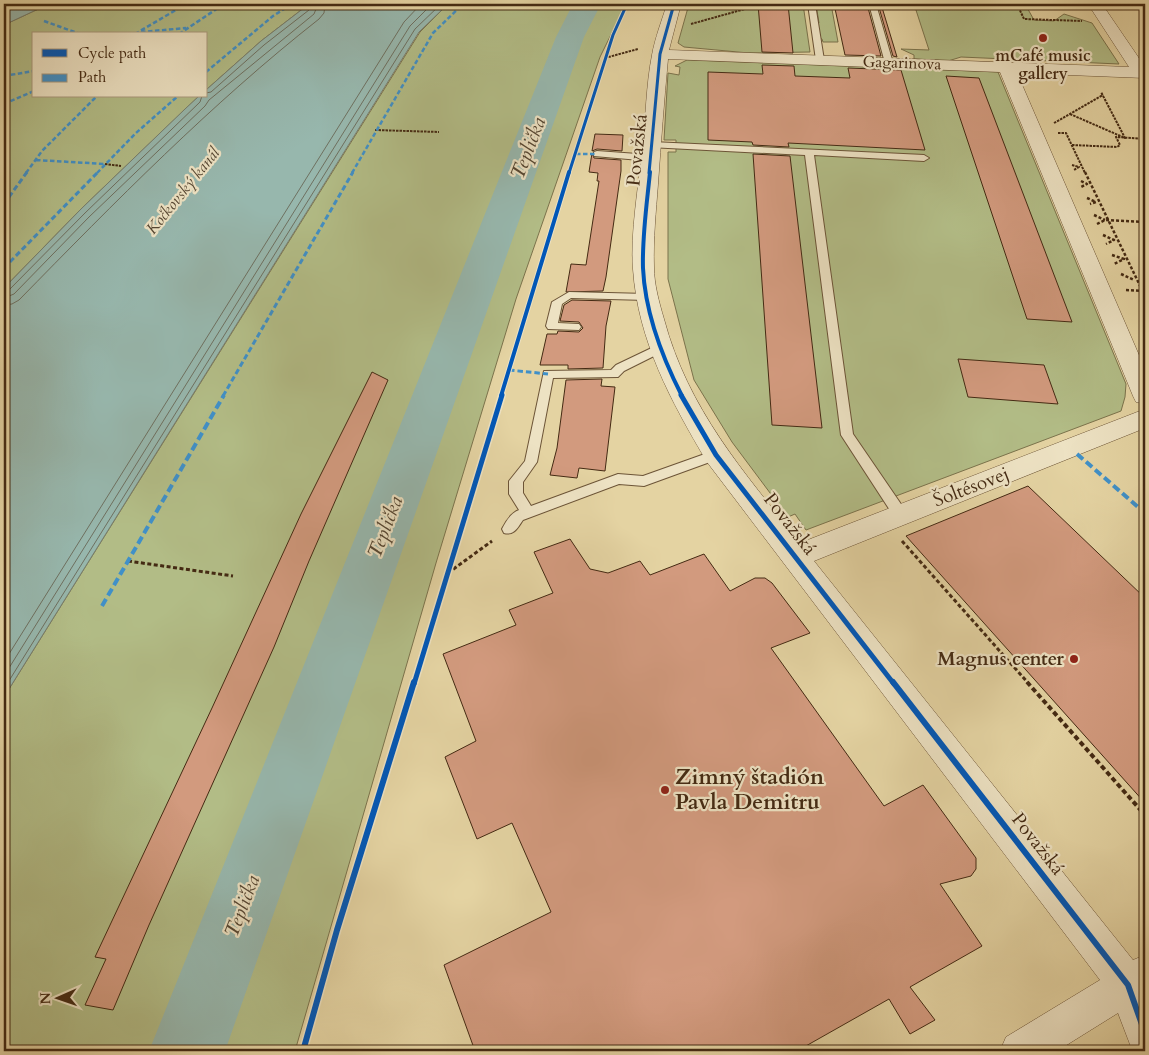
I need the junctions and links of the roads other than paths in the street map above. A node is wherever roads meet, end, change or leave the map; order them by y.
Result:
1 (674, 4) edge
2 (811, 4) edge
3 (872, 4) edge
4 (1095, 4) edge
5 (661, 48) junction
6 (820, 60) junction
7 (889, 63) junction
8 (1006, 67) junction
9 (1143, 73) edge
10 (651, 151) junction
11 (597, 153) dead end
12 (809, 153) junction
13 (924, 158) dead end
14 (647, 297) junction
15 (575, 327) dead end
16 (660, 348) junction
17 (1145, 396) edge
18 (1145, 418) edge
19 (716, 455) junction
20 (528, 513) junction
21 (899, 526) junction
22 (509, 529) road end
23 (796, 556) junction
24 (1140, 984) edge
25 (1145, 1033) edge
26 (1020, 1051) edge

1 - 5 street, Považská
2 - 6 lane
3 - 7 lane
4 - 9 street
5 - 6 street, Gagarinova
5 - 10 street, Považská
6 - 7 street, Gagarinova
7 - 8 street, Gagarinova
8 - 9 street, Gagarinova
8 - 17 street
10 - 11 lane
10 - 12 lane
10 - 14 street, Považská
12 - 13 lane
12 - 21 lane
14 - 15 lane
14 - 16 street, Považská
16 - 19 street, Považská
16 - 20 lane
18 - 21 street, Šoltésovej
19 - 20 lane
19 - 23 street, Považská
20 - 22 lane
21 - 23 street, Šoltésovej
23 - 24 street, Považská
24 - 25 street, Považská
24 - 26 street

